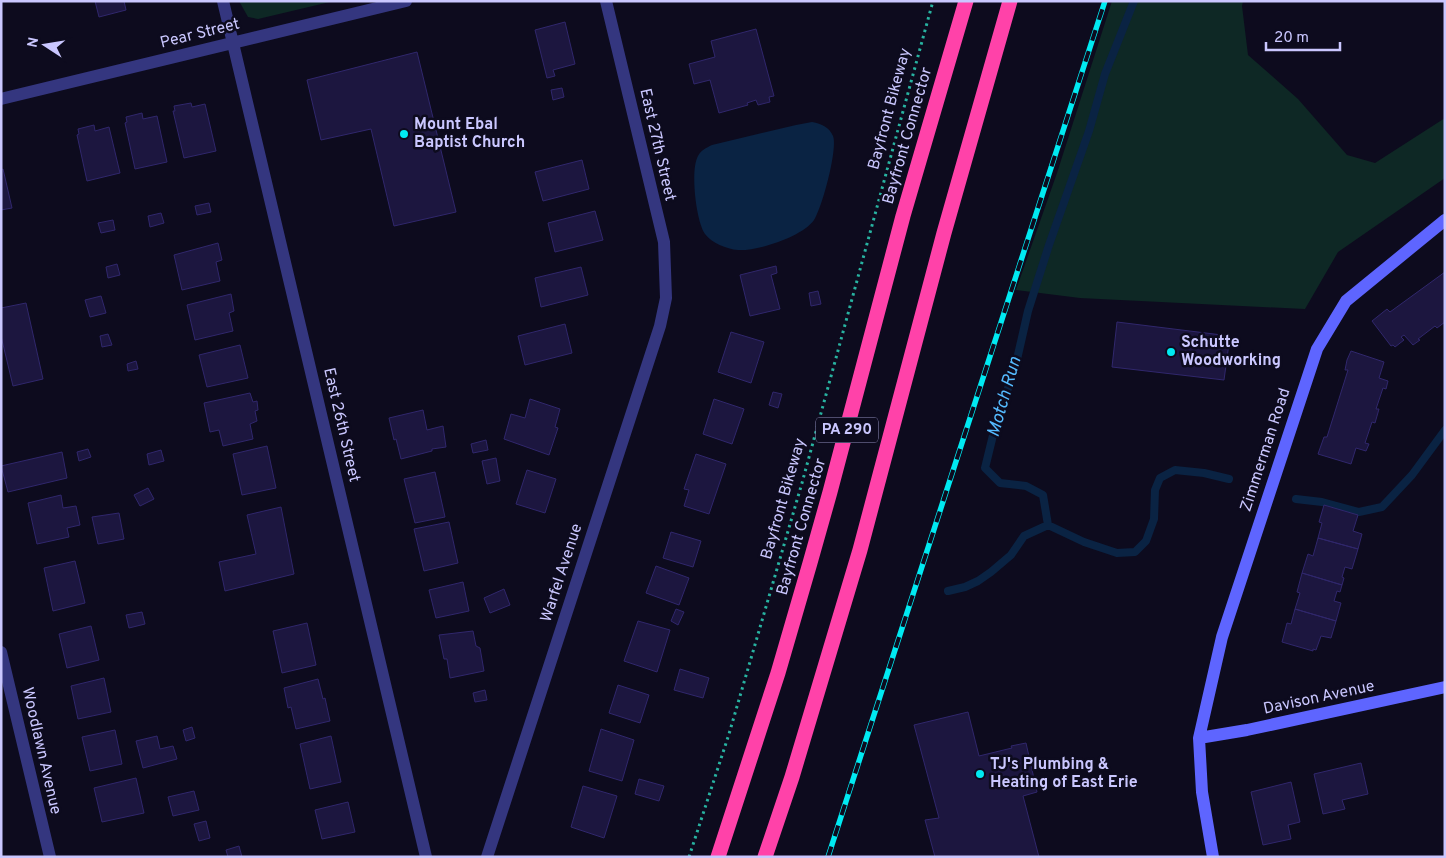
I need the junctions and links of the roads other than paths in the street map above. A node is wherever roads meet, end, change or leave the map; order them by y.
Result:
1 (223, 1) edge
2 (406, 1) edge
3 (606, 1) edge
4 (966, 1) edge
5 (1010, 1) edge
6 (234, 43) junction
7 (1, 99) edge
8 (1445, 220) edge
9 (666, 298) joint
10 (1, 652) edge
11 (1445, 687) edge
12 (1199, 738) junction
13 (50, 857) edge
14 (426, 857) edge
15 (487, 857) edge
16 (718, 857) edge
17 (766, 857) edge
18 (1213, 857) edge

1 - 6 street, East 26th Street
2 - 6 street, Pear Street
3 - 9 street, East 27th Street
4 - 16 highway, Bayfront Connector / PA 290
5 - 17 highway, PA 290
6 - 7 street, Pear Street
6 - 14 street, East 26th Street
8 - 12 street, Zimmerman Road
9 - 15 street, Warfel Avenue
10 - 13 street, Woodlawn Avenue
11 - 12 street, Davison Avenue
12 - 18 street, Zimmerman Road

